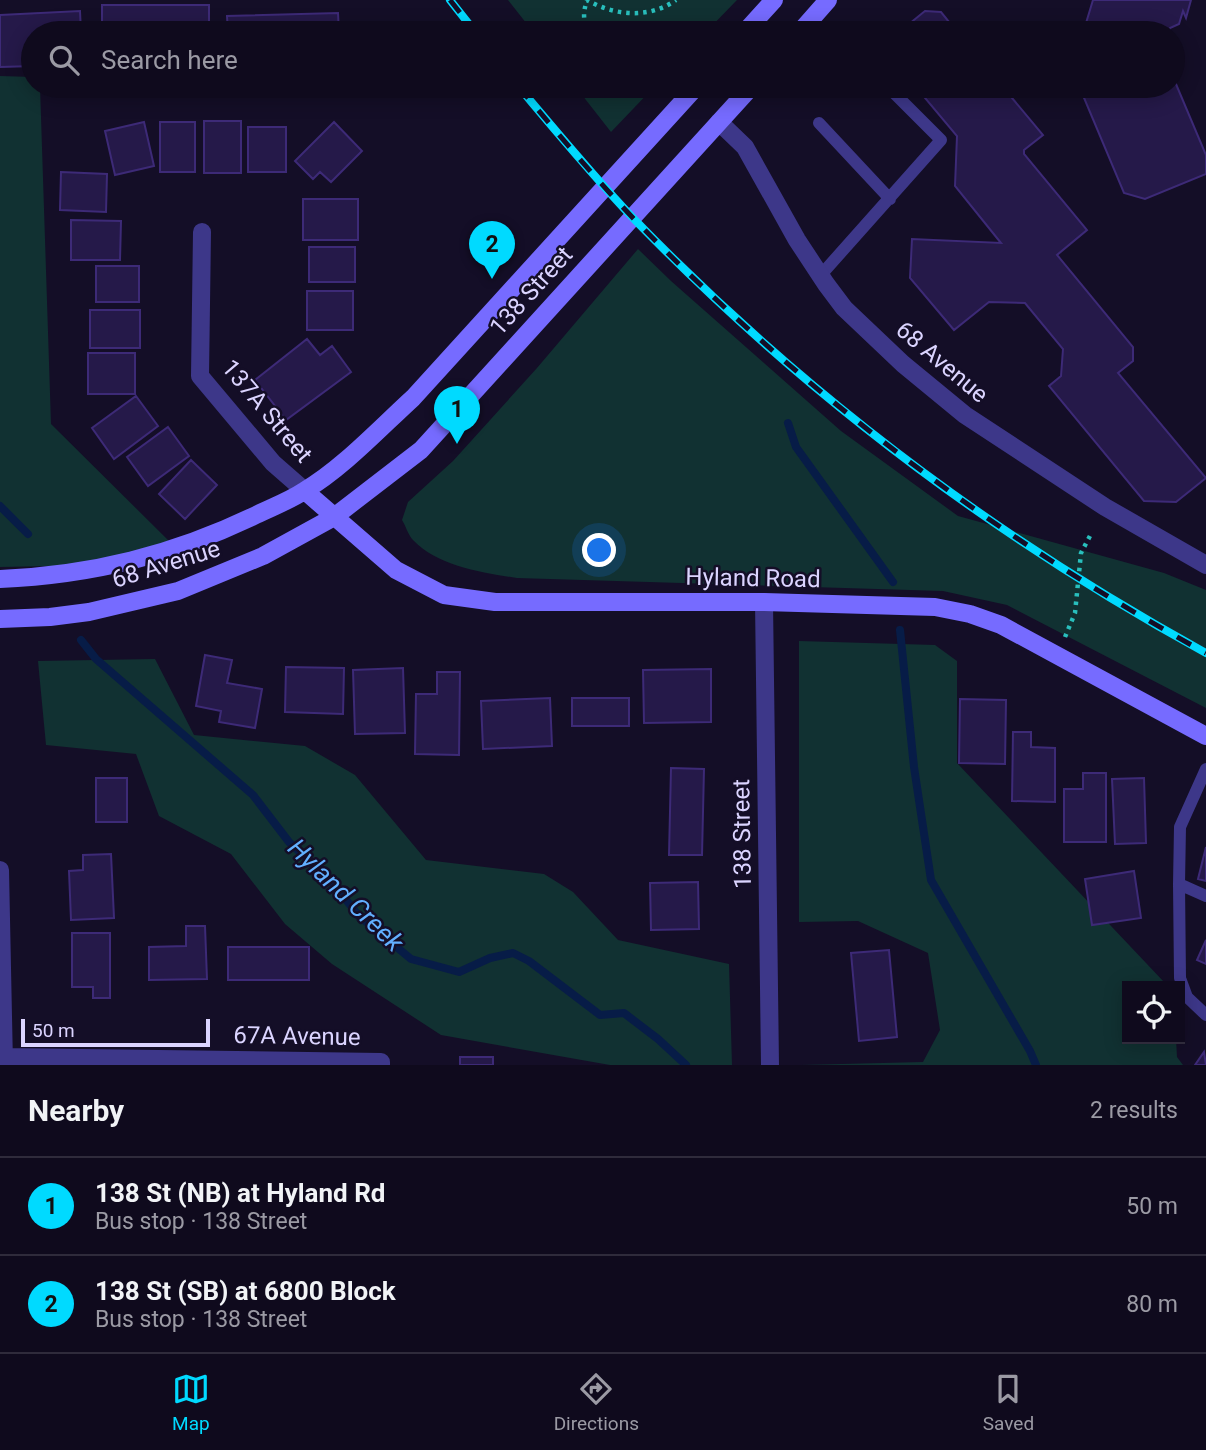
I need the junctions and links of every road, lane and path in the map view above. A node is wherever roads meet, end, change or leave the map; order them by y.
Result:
1 (676, 0) edge
2 (774, 0) edge
3 (828, 0) edge
4 (585, 21) edge
5 (755, 21) edge
6 (810, 21) edge
7 (686, 98) edge
8 (741, 98) edge
9 (899, 98) edge
10 (719, 122) junction
11 (819, 123) dead end
12 (890, 200) junction
13 (202, 232) dead end
14 (820, 276) junction
15 (305, 491) junction
16 (334, 517) junction
17 (1091, 534) dead end
18 (1206, 565) edge
19 (0, 579) edge
20 (764, 602) junction
21 (0, 619) edge
22 (1063, 640) dead end
23 (1206, 736) edge
24 (1206, 769) edge
25 (0, 870) edge
26 (1180, 884) junction
27 (1206, 896) edge
28 (1206, 1015) edge
29 (4, 1061) edge
30 (381, 1063) edge
31 (770, 1065) edge

1 - 4 path
2 - 5 main road
3 - 6 main road
7 - 15 main road, 138 Street
8 - 10 main road, 138 Street
9 - 12 lane
10 - 14 street, 68 Avenue
10 - 16 main road, 138 Street
11 - 12 lane
12 - 14 lane
13 - 15 street, 137A Street
14 - 18 street, 68 Avenue
15 - 16 main road, Hyland Road
15 - 19 main road, 68 Avenue
16 - 20 main road, Hyland Road
16 - 21 main road, 68 Avenue
17 - 22 path
20 - 23 main road, Hyland Road
20 - 31 street, 138 Street
24 - 26 lane
25 - 29 street
26 - 27 lane
26 - 28 lane
29 - 30 street, 67A Avenue

